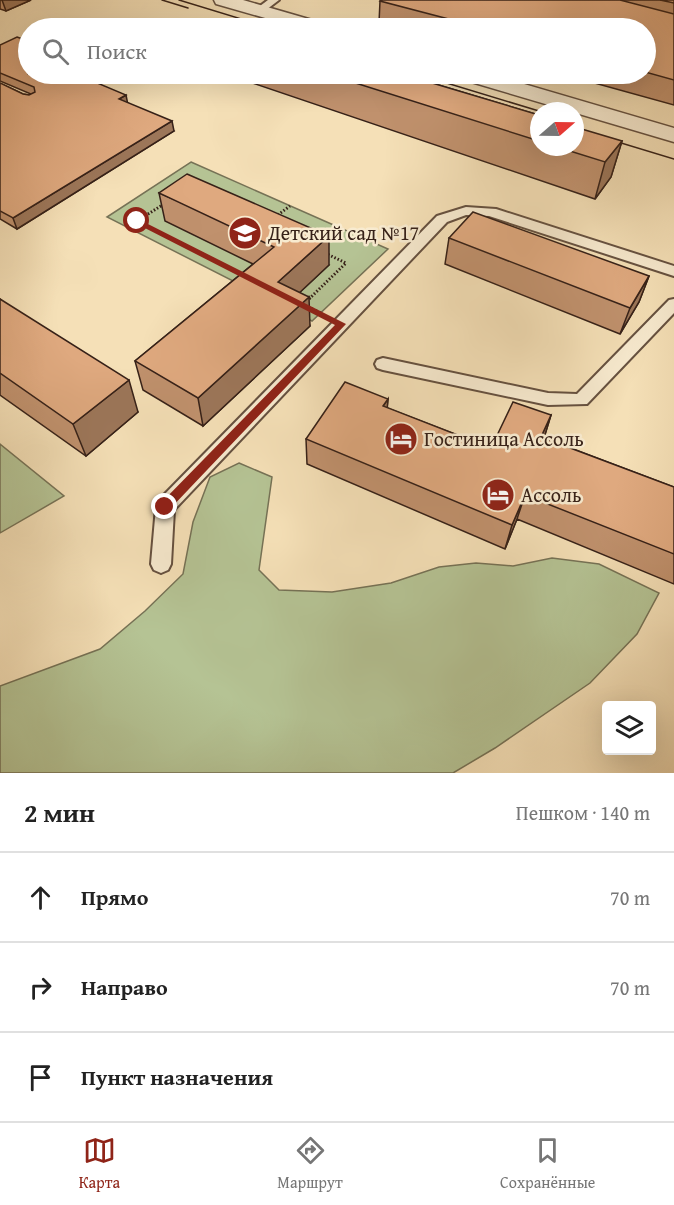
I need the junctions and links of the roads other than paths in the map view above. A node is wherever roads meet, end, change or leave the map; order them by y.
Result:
1 (223, 0) edge
2 (267, 5) edge
3 (296, 18) edge
4 (503, 84) edge
5 (674, 135) edge
6 (674, 271) edge
7 (674, 304) edge
8 (383, 364) dead end
9 (161, 564) dead end

1 - 2 street
2 - 3 street
4 - 5 street
6 - 9 lane
7 - 8 lane

